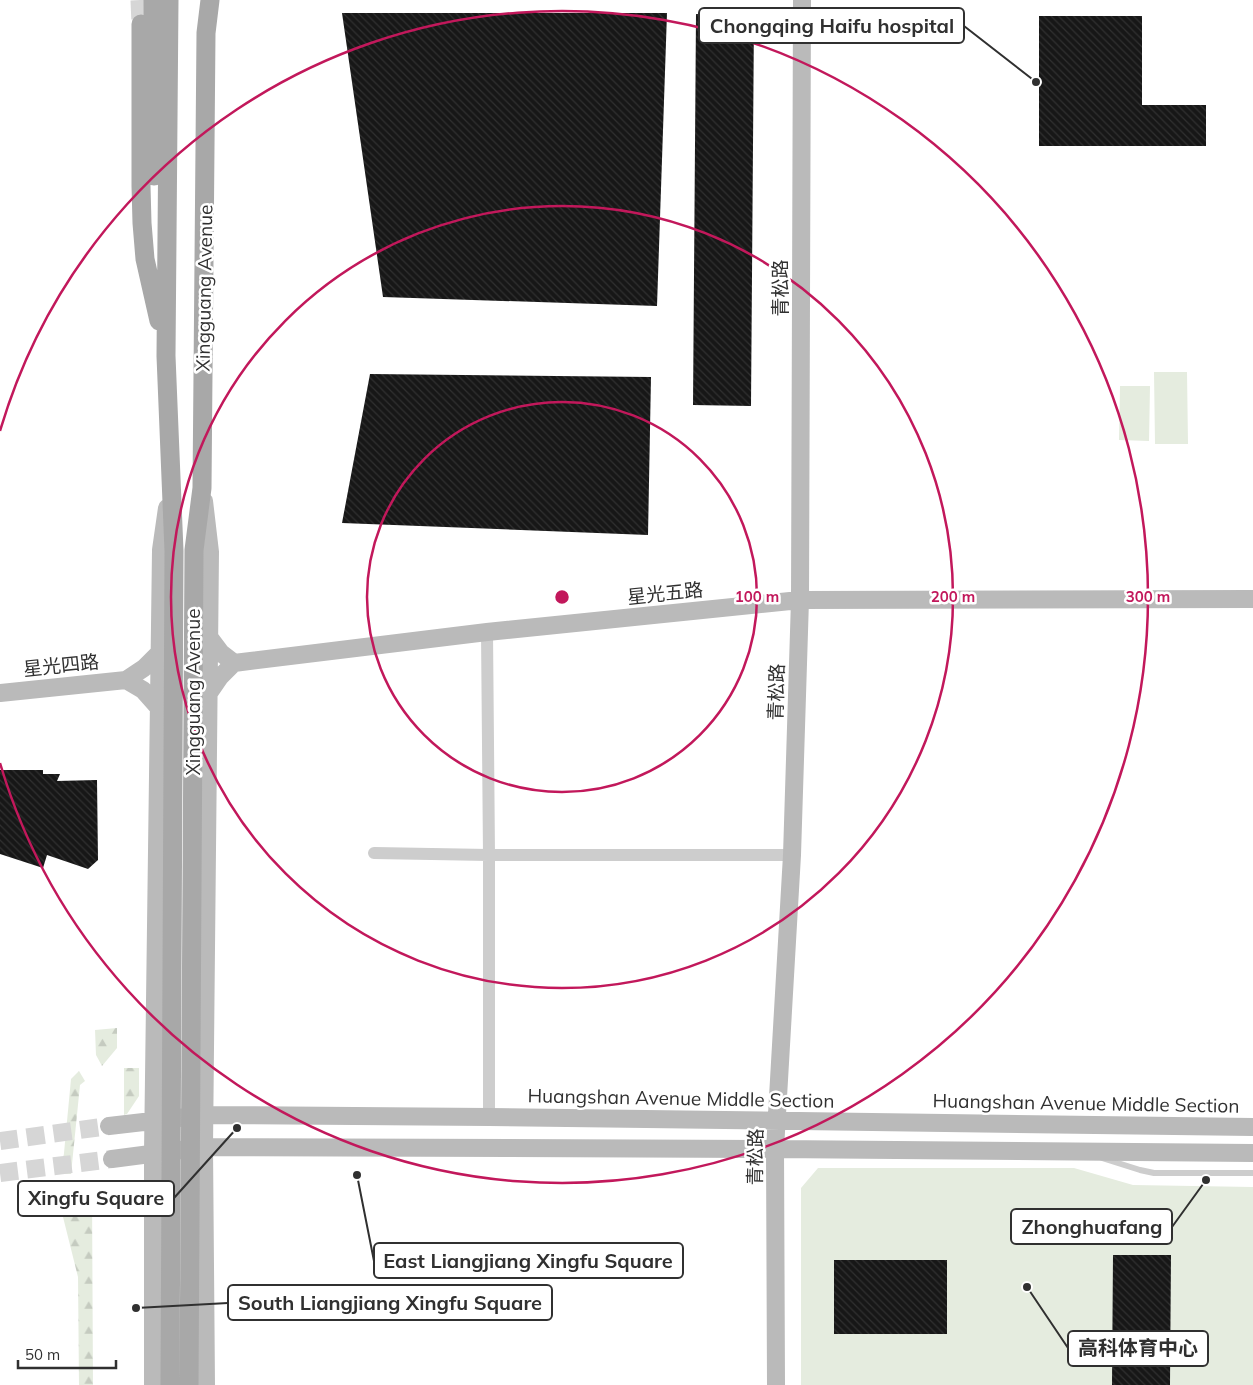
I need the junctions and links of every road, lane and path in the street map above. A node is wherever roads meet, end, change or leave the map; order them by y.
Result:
1 (153, 0) edge
2 (169, 0) edge
3 (210, 0) edge
4 (802, 0) edge
5 (140, 24) tunnel mouth
6 (166, 239) junction
7 (166, 356) junction
8 (170, 480) junction
9 (202, 488) junction
10 (1253, 599) edge
11 (800, 600) junction
12 (487, 632) junction
13 (209, 637) junction
14 (160, 652) junction
15 (234, 663) junction
16 (126, 680) junction
17 (0, 693) edge
18 (209, 693) junction
19 (159, 708) junction
20 (374, 854) dead end
21 (489, 855) junction
22 (792, 855) junction
23 (204, 1115) junction
24 (488, 1117) junction
25 (776, 1120) junction
26 (153, 1121) junction
27 (110, 1126) tunnel mouth
28 (1253, 1127) edge
29 (204, 1147) junction
30 (775, 1149) junction
31 (1082, 1151) junction
32 (1253, 1152) edge
33 (153, 1153) junction
34 (112, 1159) tunnel mouth
35 (1253, 1172) edge
36 (153, 1385) edge
37 (170, 1385) edge
38 (189, 1385) edge
39 (206, 1385) edge
40 (776, 1385) edge

1 - 6 main road
2 - 6 main road, Xingguang Avenue
3 - 9 main road, Xingguang Avenue
4 - 11 street, 青松路
5 - 7 main road
6 - 7 main road, Xingguang Avenue
7 - 8 main road, Xingguang Avenue
8 - 14 street
8 - 37 main road, Xingguang Avenue
9 - 13 street
9 - 38 main road, Xingguang Avenue
10 - 11 street, 星光五路
11 - 12 street, 星光五路
11 - 22 street, 青松路
12 - 15 street, 星光五路
12 - 21 street
13 - 15 street
13 - 18 street
14 - 16 street
14 - 19 street
15 - 18 street
16 - 17 street, 星光四路
16 - 19 street
18 - 23 street
19 - 26 street
20 - 21 street
21 - 22 street
21 - 24 street
22 - 25 street, 青松路
23 - 24 street, Huangshan Avenue Middle Section
23 - 26 street, Huangshan Avenue Middle Section
23 - 29 street
24 - 25 street, Huangshan Avenue Middle Section
25 - 28 street, Huangshan Avenue Middle Section
25 - 30 street, 青松路
26 - 27 street, Huangshan Avenue Middle Section
26 - 33 street
29 - 30 street
29 - 33 street
29 - 39 street
30 - 31 street
30 - 40 street, 青松路
31 - 32 street
31 - 35 lane
33 - 34 street
33 - 36 street

